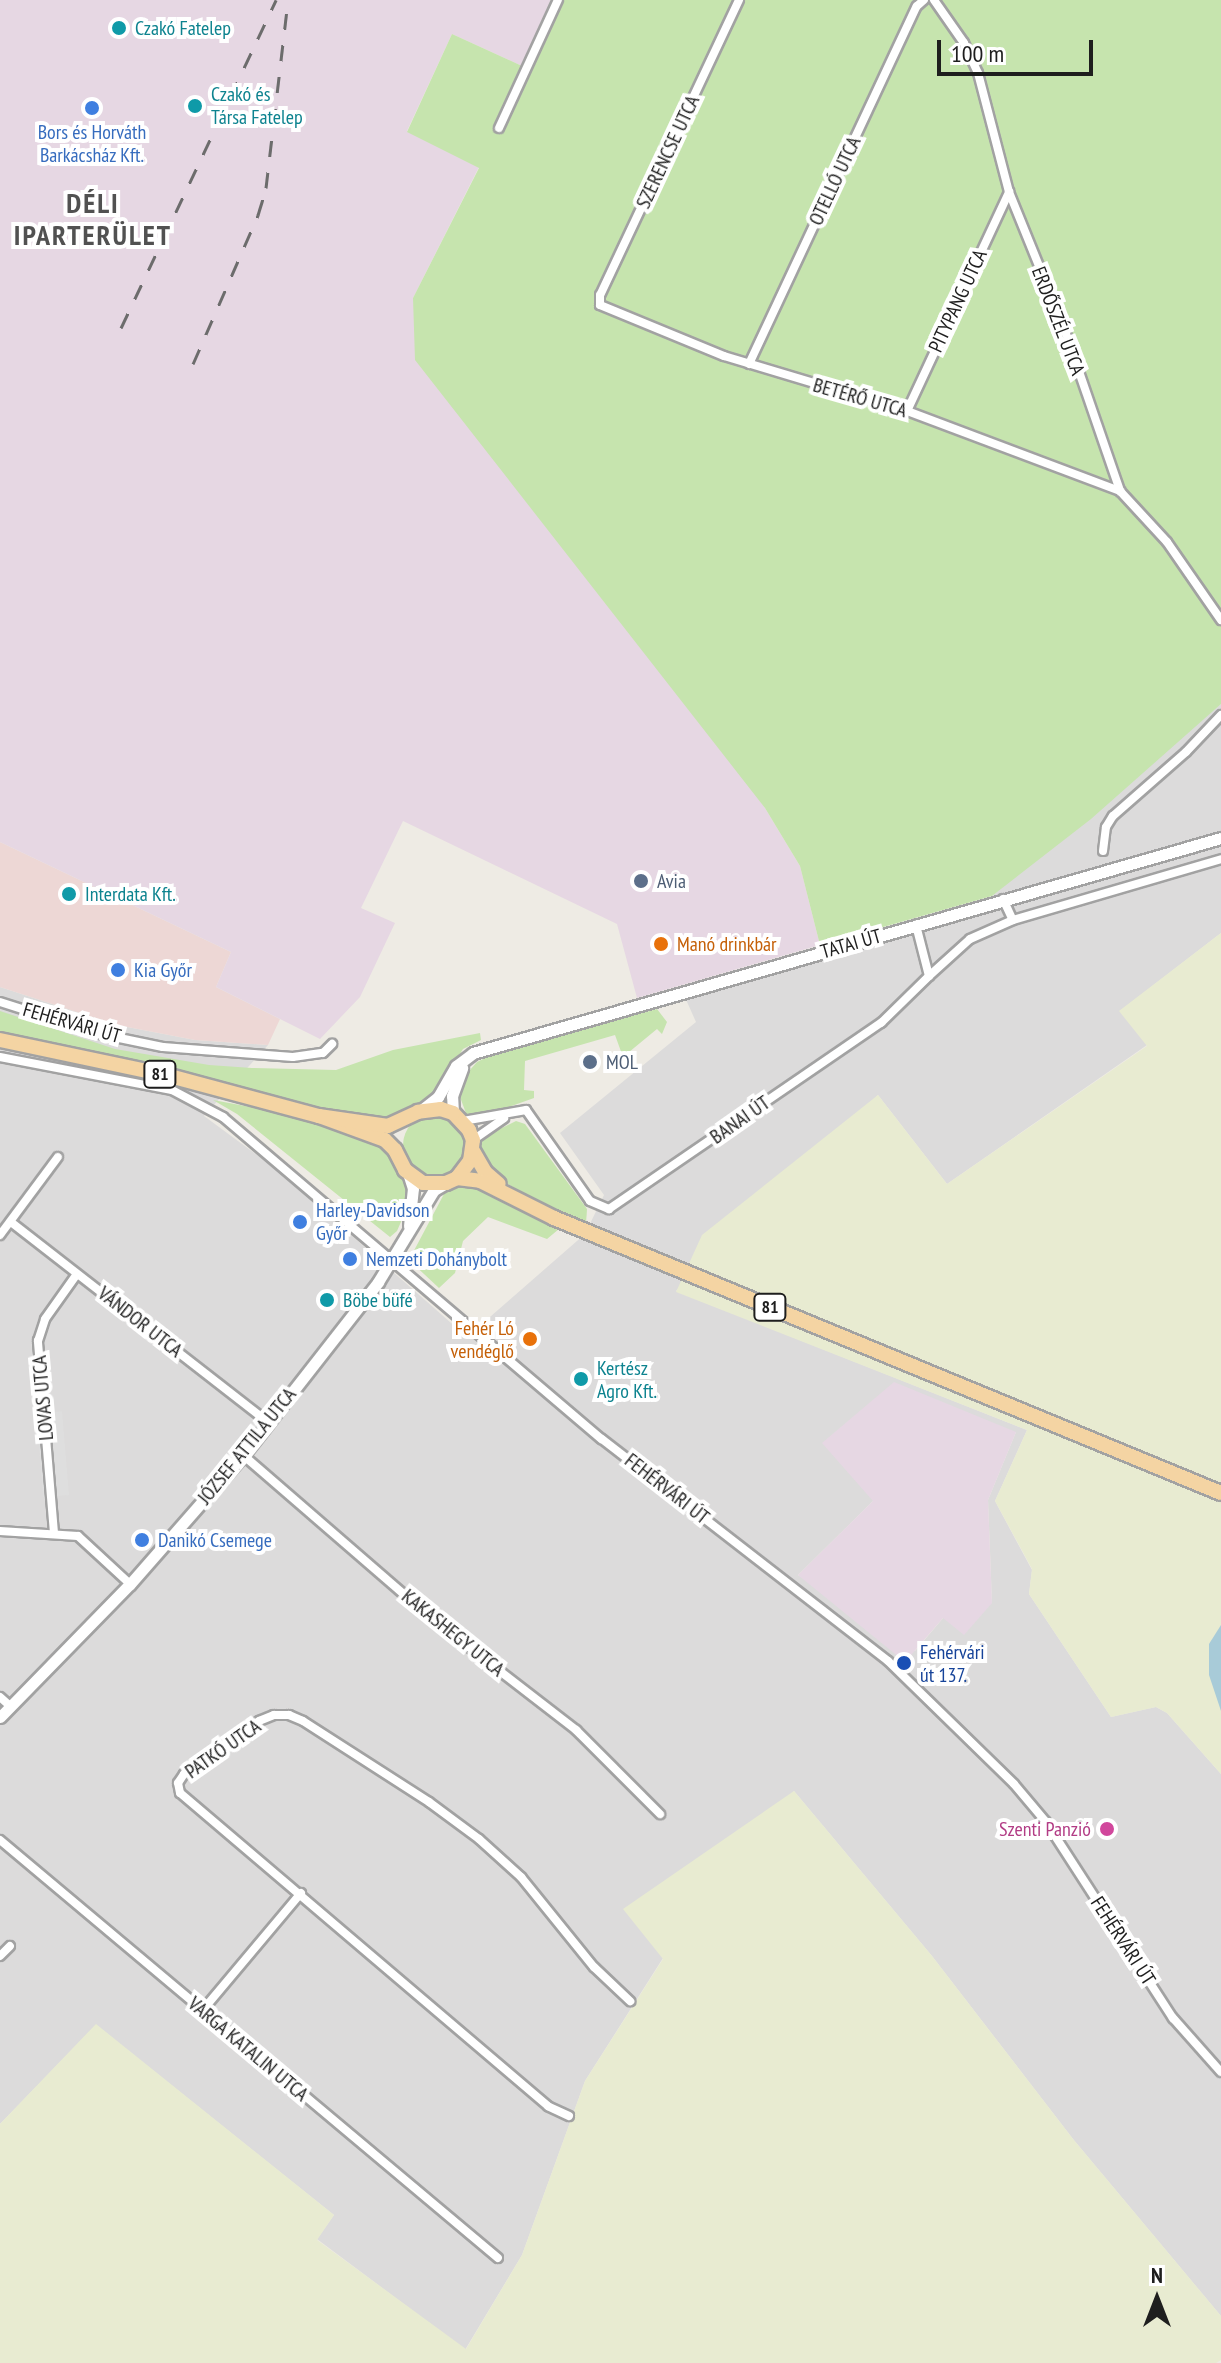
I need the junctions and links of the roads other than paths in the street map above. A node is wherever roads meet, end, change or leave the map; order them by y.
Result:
1 (558, 0) edge
2 (739, 0) edge
3 (924, 0) edge
4 (934, 0) edge
5 (499, 128) dead end
6 (1009, 192) junction
7 (600, 305) joint
8 (749, 364) junction
9 (907, 411) junction
10 (1120, 491) junction
11 (1221, 620) edge
12 (1221, 715) edge
13 (1221, 838) edge
14 (1103, 851) dead end
15 (1221, 859) edge
16 (1003, 899) junction
17 (1013, 920) junction
18 (916, 925) junction
19 (929, 976) junction
20 (0, 1002) edge
21 (0, 1040) edge
22 (332, 1044) dead end
23 (480, 1051) junction
24 (0, 1057) edge
25 (526, 1110) junction
26 (319, 1116) junction
27 (414, 1116) junction
28 (458, 1117) junction
29 (473, 1146) junction
30 (58, 1157) dead end
31 (402, 1165) junction
32 (451, 1181) junction
33 (507, 1193) junction
34 (11, 1222) junction
35 (409, 1229) junction
36 (0, 1235) edge
37 (391, 1260) junction
38 (77, 1274) junction
39 (269, 1423) junction
40 (243, 1455) junction
41 (1221, 1493) edge
42 (0, 1531) edge
43 (54, 1533) junction
44 (130, 1584) junction
45 (0, 1697) edge
46 (11, 1707) junction
47 (0, 1717) edge
48 (660, 1814) dead end
49 (0, 1840) edge
50 (301, 1893) junction
51 (10, 1946) dead end
52 (0, 1956) edge
53 (630, 2001) dead end
54 (202, 2011) junction
55 (1221, 2072) edge
56 (569, 2116) dead end
57 (498, 2258) dead end

1 - 5 street
2 - 7 street, SZERENCSE UTCA
3 - 8 street, OTELLÓ UTCA
4 - 6 street, ERDŐSZÉL UTCA
6 - 9 street, PITYPANG UTCA
6 - 10 street, ERDŐSZÉL UTCA
7 - 8 street, BETÉRŐ UTCA
8 - 9 street, BETÉRŐ UTCA
9 - 10 street, BETÉRŐ UTCA
10 - 11 street, ERDŐSZÉL UTCA
12 - 14 street
13 - 16 street, TATAI ÚT
15 - 17 street
16 - 17 street
16 - 18 street, TATAI ÚT
17 - 19 street
18 - 19 street
18 - 23 street, TATAI ÚT
19 - 25 street, BANAI ÚT
20 - 22 street, FEHÉRVÁRI ÚT
21 - 26 main road, 81
23 - 27 street, TATAI ÚT
23 - 28 street
24 - 37 street, FEHÉRVÁRI ÚT
25 - 28 street
25 - 29 street
26 - 27 main road, 81
26 - 31 main road, 81
27 - 28 main road, 81
27 - 31 main road
28 - 29 main road, 81
29 - 32 main road
29 - 33 main road, 81
30 - 34 street
31 - 32 main road, 81
31 - 35 street, JÓZSEF ATTILA UTCA
32 - 33 main road, 81
32 - 35 street, JÓZSEF ATTILA UTCA
33 - 41 main road, 81
34 - 36 street
34 - 38 street, VÁNDOR UTCA
35 - 37 street, JÓZSEF ATTILA UTCA
37 - 39 street, JÓZSEF ATTILA UTCA
37 - 55 street, FEHÉRVÁRI ÚT
38 - 39 street, VÁNDOR UTCA
38 - 43 street, LOVAS UTCA
39 - 40 street, JÓZSEF ATTILA UTCA
40 - 44 street, JÓZSEF ATTILA UTCA
40 - 48 street, KAKASHEGY UTCA
42 - 43 street
43 - 44 street
44 - 46 street, JÓZSEF ATTILA UTCA
45 - 46 street
46 - 47 street, JÓZSEF ATTILA UTCA
49 - 54 street, VARGA KATALIN UTCA
50 - 53 street, PATKÓ UTCA
50 - 54 street
50 - 56 street, PATKÓ UTCA
51 - 52 street
54 - 57 street, VARGA KATALIN UTCA

